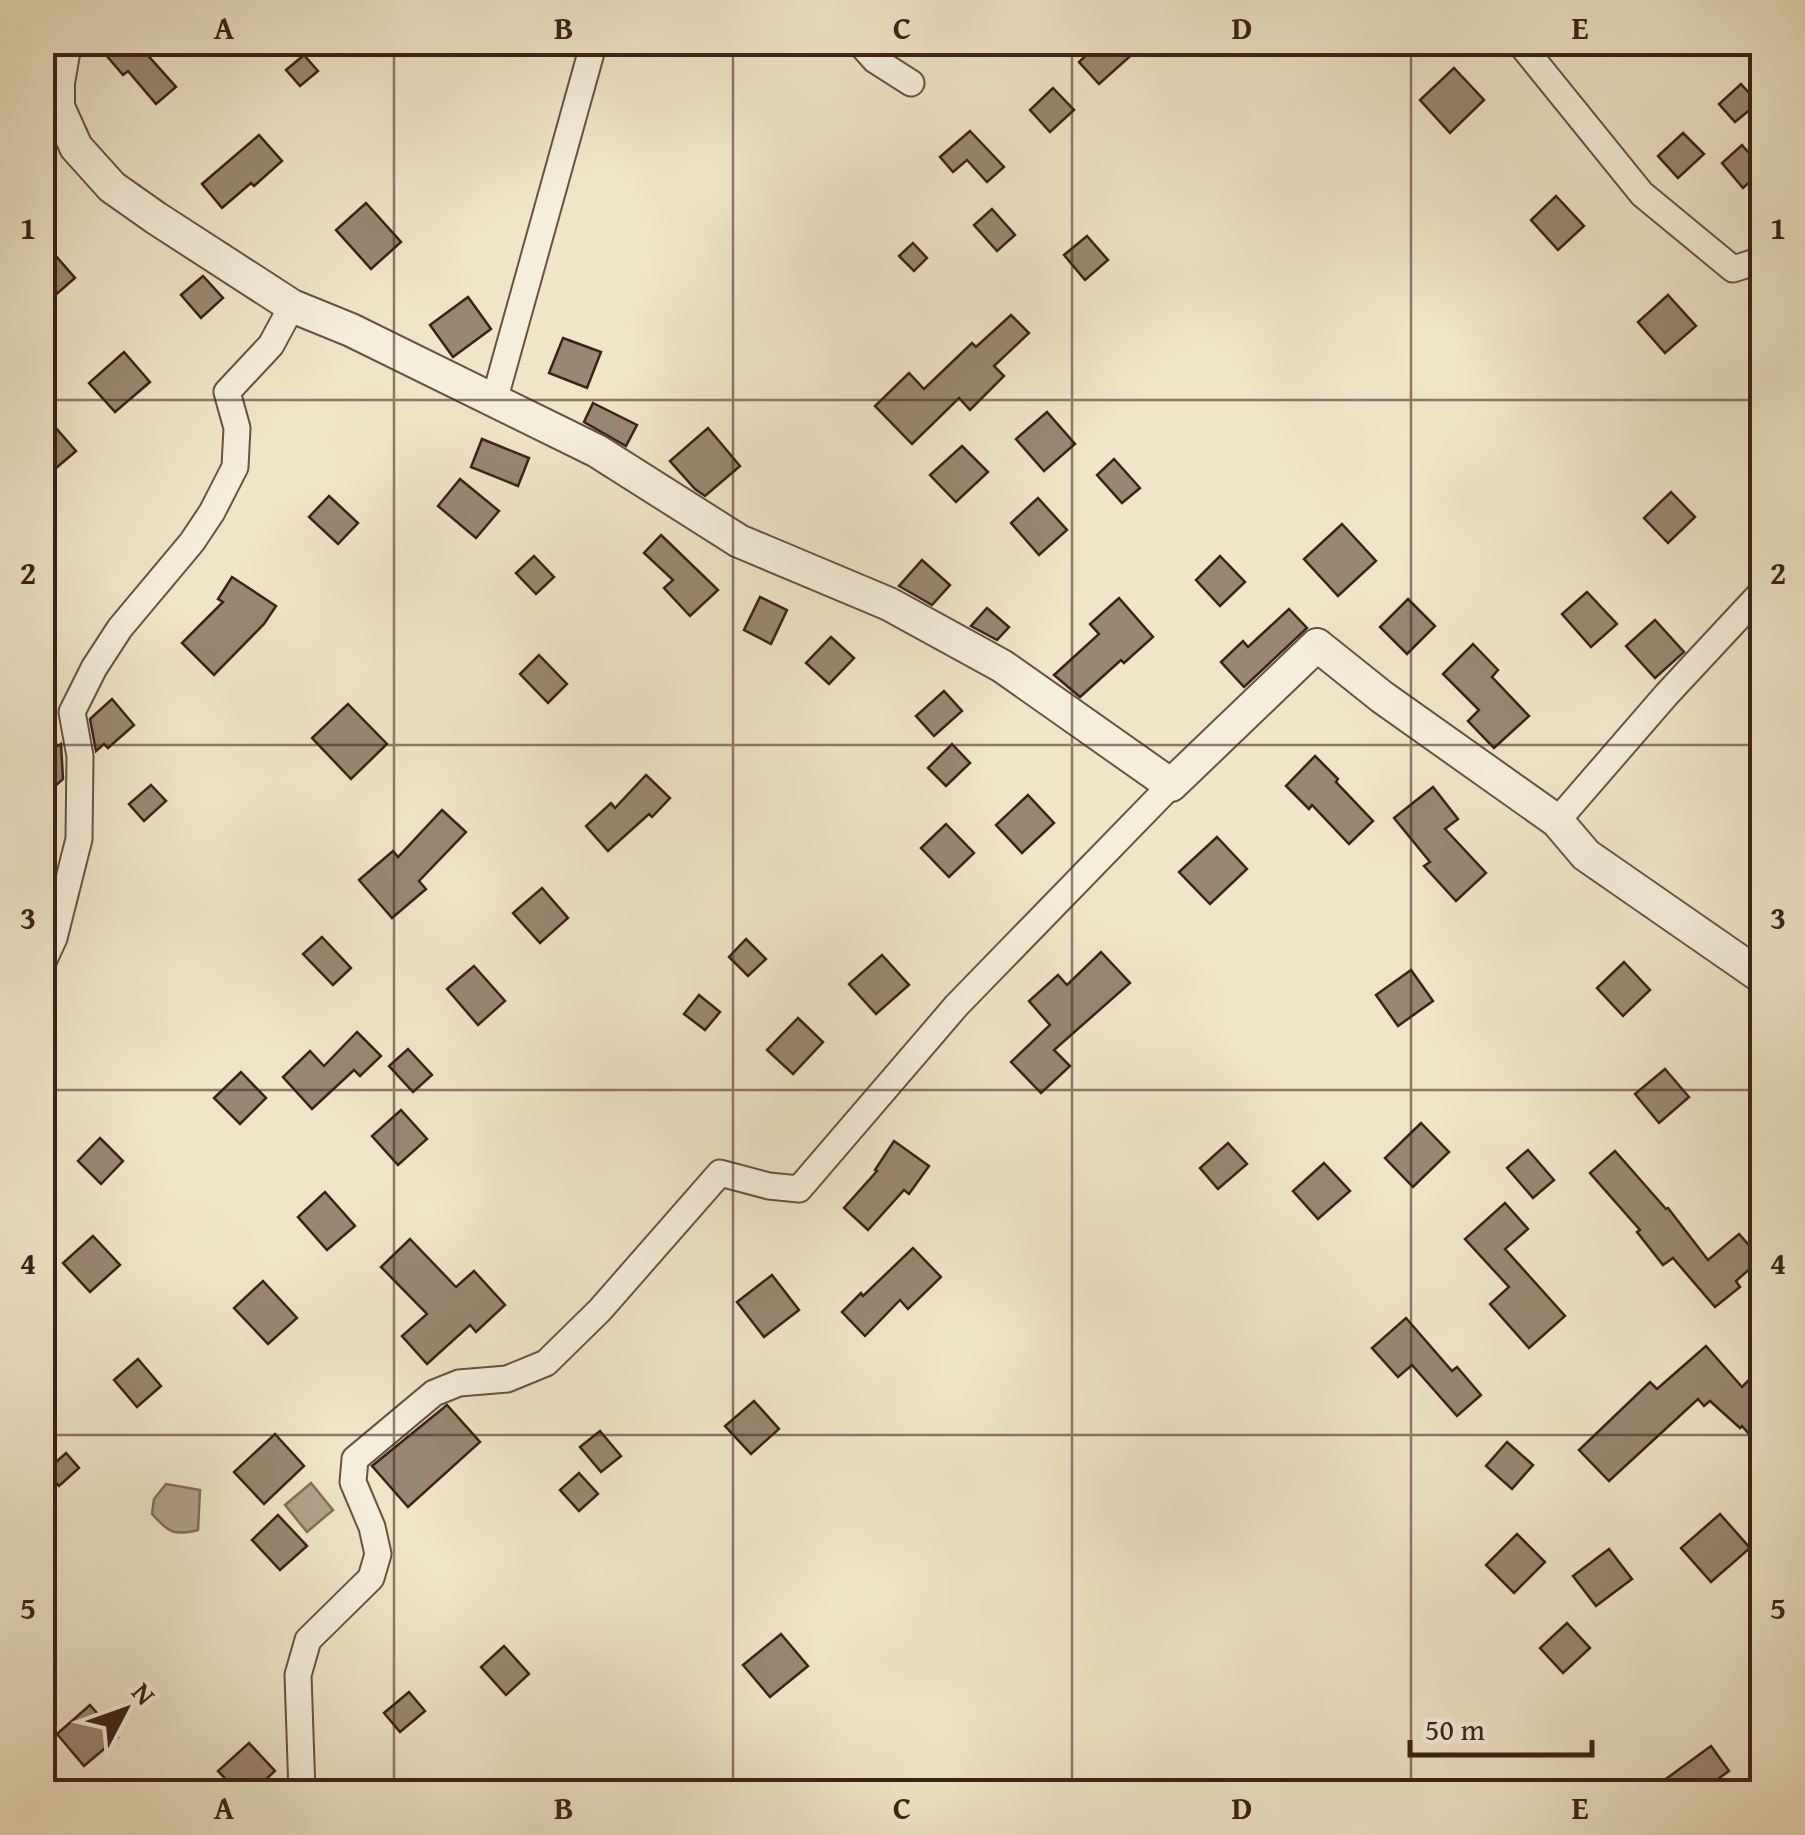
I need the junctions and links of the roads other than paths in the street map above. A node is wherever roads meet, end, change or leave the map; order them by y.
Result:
1 (65, 42) edge
2 (594, 42) edge
3 (858, 42) edge
4 (1518, 42) edge
5 (911, 83) dead end
6 (1762, 260) edge
7 (292, 306) junction
8 (494, 400) junction
9 (1762, 592) edge
10 (1171, 785) junction
11 (1557, 821) junction
12 (42, 964) edge
13 (1762, 977) edge
14 (302, 1792) edge

1 - 7 street
2 - 8 street
3 - 5 street
4 - 6 street
7 - 8 street
7 - 12 street
8 - 10 street
9 - 11 street
10 - 11 street
10 - 14 street
11 - 13 street

